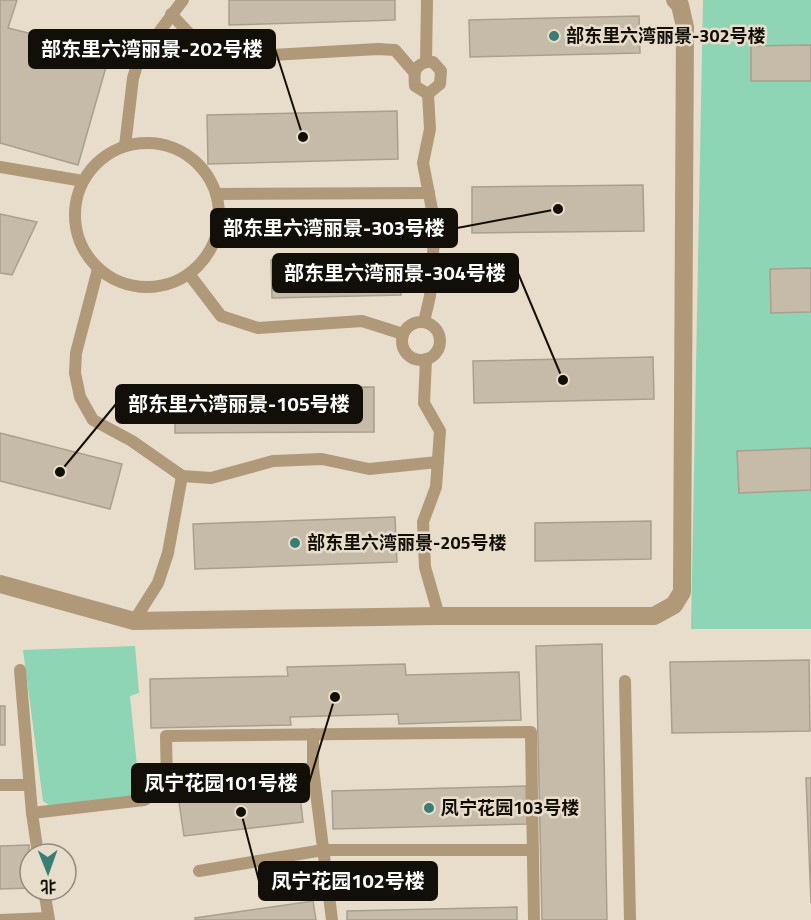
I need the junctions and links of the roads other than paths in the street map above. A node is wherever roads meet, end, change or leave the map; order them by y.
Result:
1 (183, 0) edge
2 (427, 0) edge
3 (675, 0) edge
4 (171, 15) junction
5 (426, 62) junction
6 (414, 72) junction
7 (428, 94) junction
8 (125, 146) junction
9 (0, 167) edge
10 (83, 181) junction
11 (429, 193) junction
12 (216, 194) junction
13 (435, 225) junction
14 (218, 228) junction
15 (98, 269) junction
16 (189, 274) junction
17 (424, 322) junction
18 (403, 334) junction
19 (426, 359) junction
20 (438, 462) junction
21 (182, 476) junction
22 (0, 584) edge
23 (439, 616) junction
24 (134, 621) junction
25 (20, 670) dead end
26 (625, 681) dead end
27 (313, 734) junction
28 (313, 768) junction
29 (28, 784) junction
30 (0, 785) edge
31 (167, 786) junction
32 (32, 813) junction
33 (36, 842) edge
34 (323, 850) junction
35 (533, 850) junction
36 (199, 871) dead end
37 (46, 902) edge
38 (49, 919) edge
39 (0, 920) edge
40 (332, 920) edge
41 (534, 920) edge
42 (630, 920) edge

1 - 4 lane
2 - 5 lane
3 - 23 street
4 - 6 lane
4 - 8 lane
5 - 6 lane
5 - 7 lane
6 - 7 lane
7 - 11 lane
8 - 10 lane
8 - 12 lane
9 - 10 lane
10 - 15 lane
11 - 12 lane
11 - 13 lane
12 - 14 lane
13 - 14 lane
13 - 17 lane
14 - 16 lane
15 - 16 lane
15 - 21 lane
16 - 18 lane
17 - 18 lane
17 - 19 lane
18 - 19 lane
19 - 20 lane
20 - 21 lane
20 - 23 lane
21 - 24 lane
22 - 24 street
23 - 24 street
25 - 29 lane
26 - 42 lane
27 - 28 lane
27 - 31 lane
27 - 35 lane
28 - 31 lane
28 - 34 lane
29 - 30 lane
29 - 32 lane
31 - 32 lane
32 - 33 lane
34 - 35 lane
34 - 36 lane
34 - 40 lane
35 - 41 lane
37 - 38 lane
38 - 39 lane

